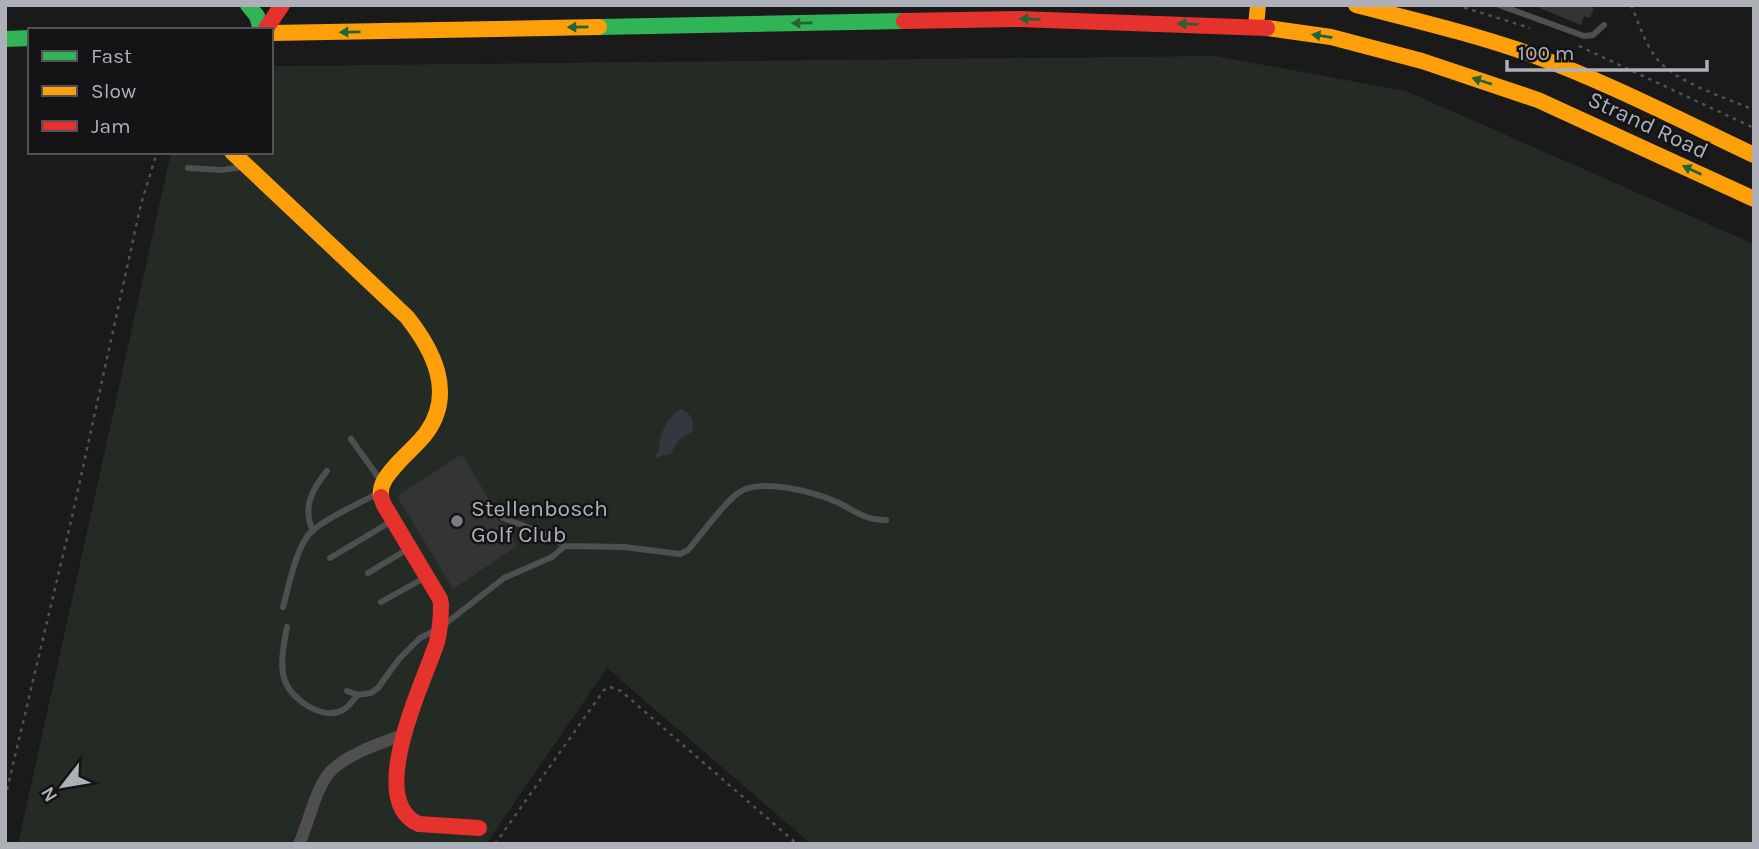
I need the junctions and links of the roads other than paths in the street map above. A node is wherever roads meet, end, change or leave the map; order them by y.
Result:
1 (248, 5) edge
2 (282, 5) edge
3 (1258, 5) edge
4 (1356, 5) edge
5 (1499, 5) edge
6 (1604, 25) dead end
7 (1256, 26) junction
8 (262, 28) edge
9 (265, 28) edge
10 (273, 33) edge
11 (28, 38) edge
12 (5, 39) edge
13 (235, 154) edge
14 (1754, 155) edge
15 (251, 164) edge
16 (188, 168) dead end
17 (1754, 198) edge
18 (351, 439) dead end
19 (327, 471) dead end
20 (381, 487) junction
21 (503, 518) dead end
22 (393, 520) junction
23 (886, 520) dead end
24 (313, 531) junction
25 (565, 546) junction
26 (410, 548) junction
27 (330, 558) dead end
28 (368, 573) dead end
29 (427, 576) junction
30 (382, 602) dead end
31 (282, 607) dead end
32 (287, 627) dead end
33 (440, 628) junction
34 (347, 691) dead end
35 (358, 695) junction
36 (402, 735) junction
37 (479, 828) dead end
38 (299, 844) edge

1 - 8 main road
2 - 9 main road
3 - 7 main road
4 - 14 main road, Strand Road
5 - 6 lane
7 -> 10 main road, Strand Road
17 -> 7 main road, Strand Road
11 - 12 main road
13 - 15 main road
15 - 16 lane
15 - 20 main road
18 - 20 lane
19 - 24 lane
20 - 22 main road
20 - 24 lane
21 - 25 lane
22 - 26 main road
22 - 27 lane
23 - 25 lane
24 - 31 lane
25 - 33 lane
26 - 28 lane
26 - 29 main road
29 - 30 lane
29 - 33 main road
32 - 35 lane
33 - 35 lane
33 - 36 main road
34 - 35 lane
36 - 37 main road
36 - 38 street

